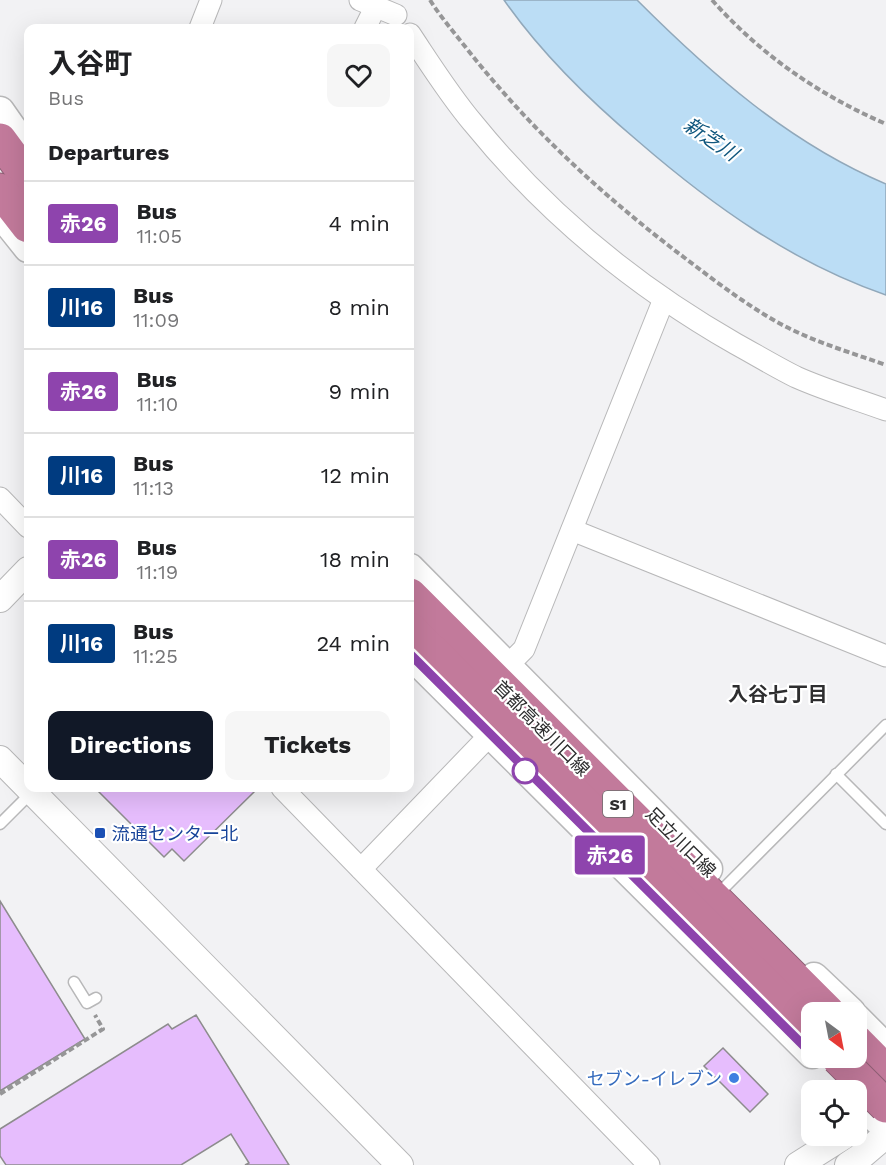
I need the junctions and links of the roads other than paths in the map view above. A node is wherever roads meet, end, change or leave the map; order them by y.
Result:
1 (211, 0) edge
2 (386, 10) edge
3 (202, 24) edge
4 (370, 24) edge
5 (414, 40) edge
6 (0, 111) edge
7 (0, 140) edge
8 (24, 145) edge
9 (24, 173) edge
10 (0, 190) edge
11 (0, 213) edge
12 (24, 221) edge
13 (24, 243) edge
14 (664, 298) junction
15 (886, 410) edge
16 (0, 498) edge
17 (24, 523) edge
18 (572, 530) junction
19 (414, 572) edge
20 (24, 574) edge
21 (0, 599) edge
22 (414, 599) edge
23 (414, 633) edge
24 (886, 656) edge
25 (414, 658) edge
26 (507, 666) junction
27 (886, 725) edge
28 (489, 736) junction
29 (0, 759) edge
30 (836, 774) junction
31 (24, 784) edge
32 (32, 792) joint
33 (286, 792) edge
34 (0, 824) edge
35 (886, 824) edge
36 (361, 869) junction
37 (725, 887) junction
38 (74, 982) dead end
39 (96, 998) dead end
40 (818, 1002) edge
41 (840, 1002) edge
42 (801, 1020) edge
43 (867, 1029) edge
44 (801, 1044) edge
45 (886, 1048) edge
46 (867, 1052) edge
47 (825, 1068) edge
48 (845, 1068) edge
49 (886, 1071) edge
50 (838, 1080) edge
51 (874, 1111) edge
52 (886, 1135) edge
53 (828, 1146) edge
54 (400, 1165) edge
55 (649, 1165) edge
56 (798, 1165) edge
57 (848, 1165) edge

1 - 3 street
2 - 4 street
5 - 14 street
6 - 8 main road
7 - 9 highway
10 - 12 highway
11 - 13 main road
14 - 15 street
14 - 18 street
16 - 17 street
18 - 24 street
18 - 26 street
19 - 26 main road, 足立川口線
20 - 21 street
22 - 40 highway, 首都高速川口線 / S1
23 - 42 highway, 首都高速川口線 / S1
25 - 28 main road
26 - 37 main road, 足立川口線
27 - 30 lane
28 - 36 street
28 - 44 main road
29 - 31 street
30 - 35 lane
30 - 37 lane
32 - 34 lane
32 - 54 street
33 - 36 street
36 - 55 street
37 - 41 main road, 足立川口線
38 - 39 lane
43 - 45 main road
46 - 49 highway
47 - 50 main road
48 - 51 highway, bridge
52 - 57 street
53 - 56 street

